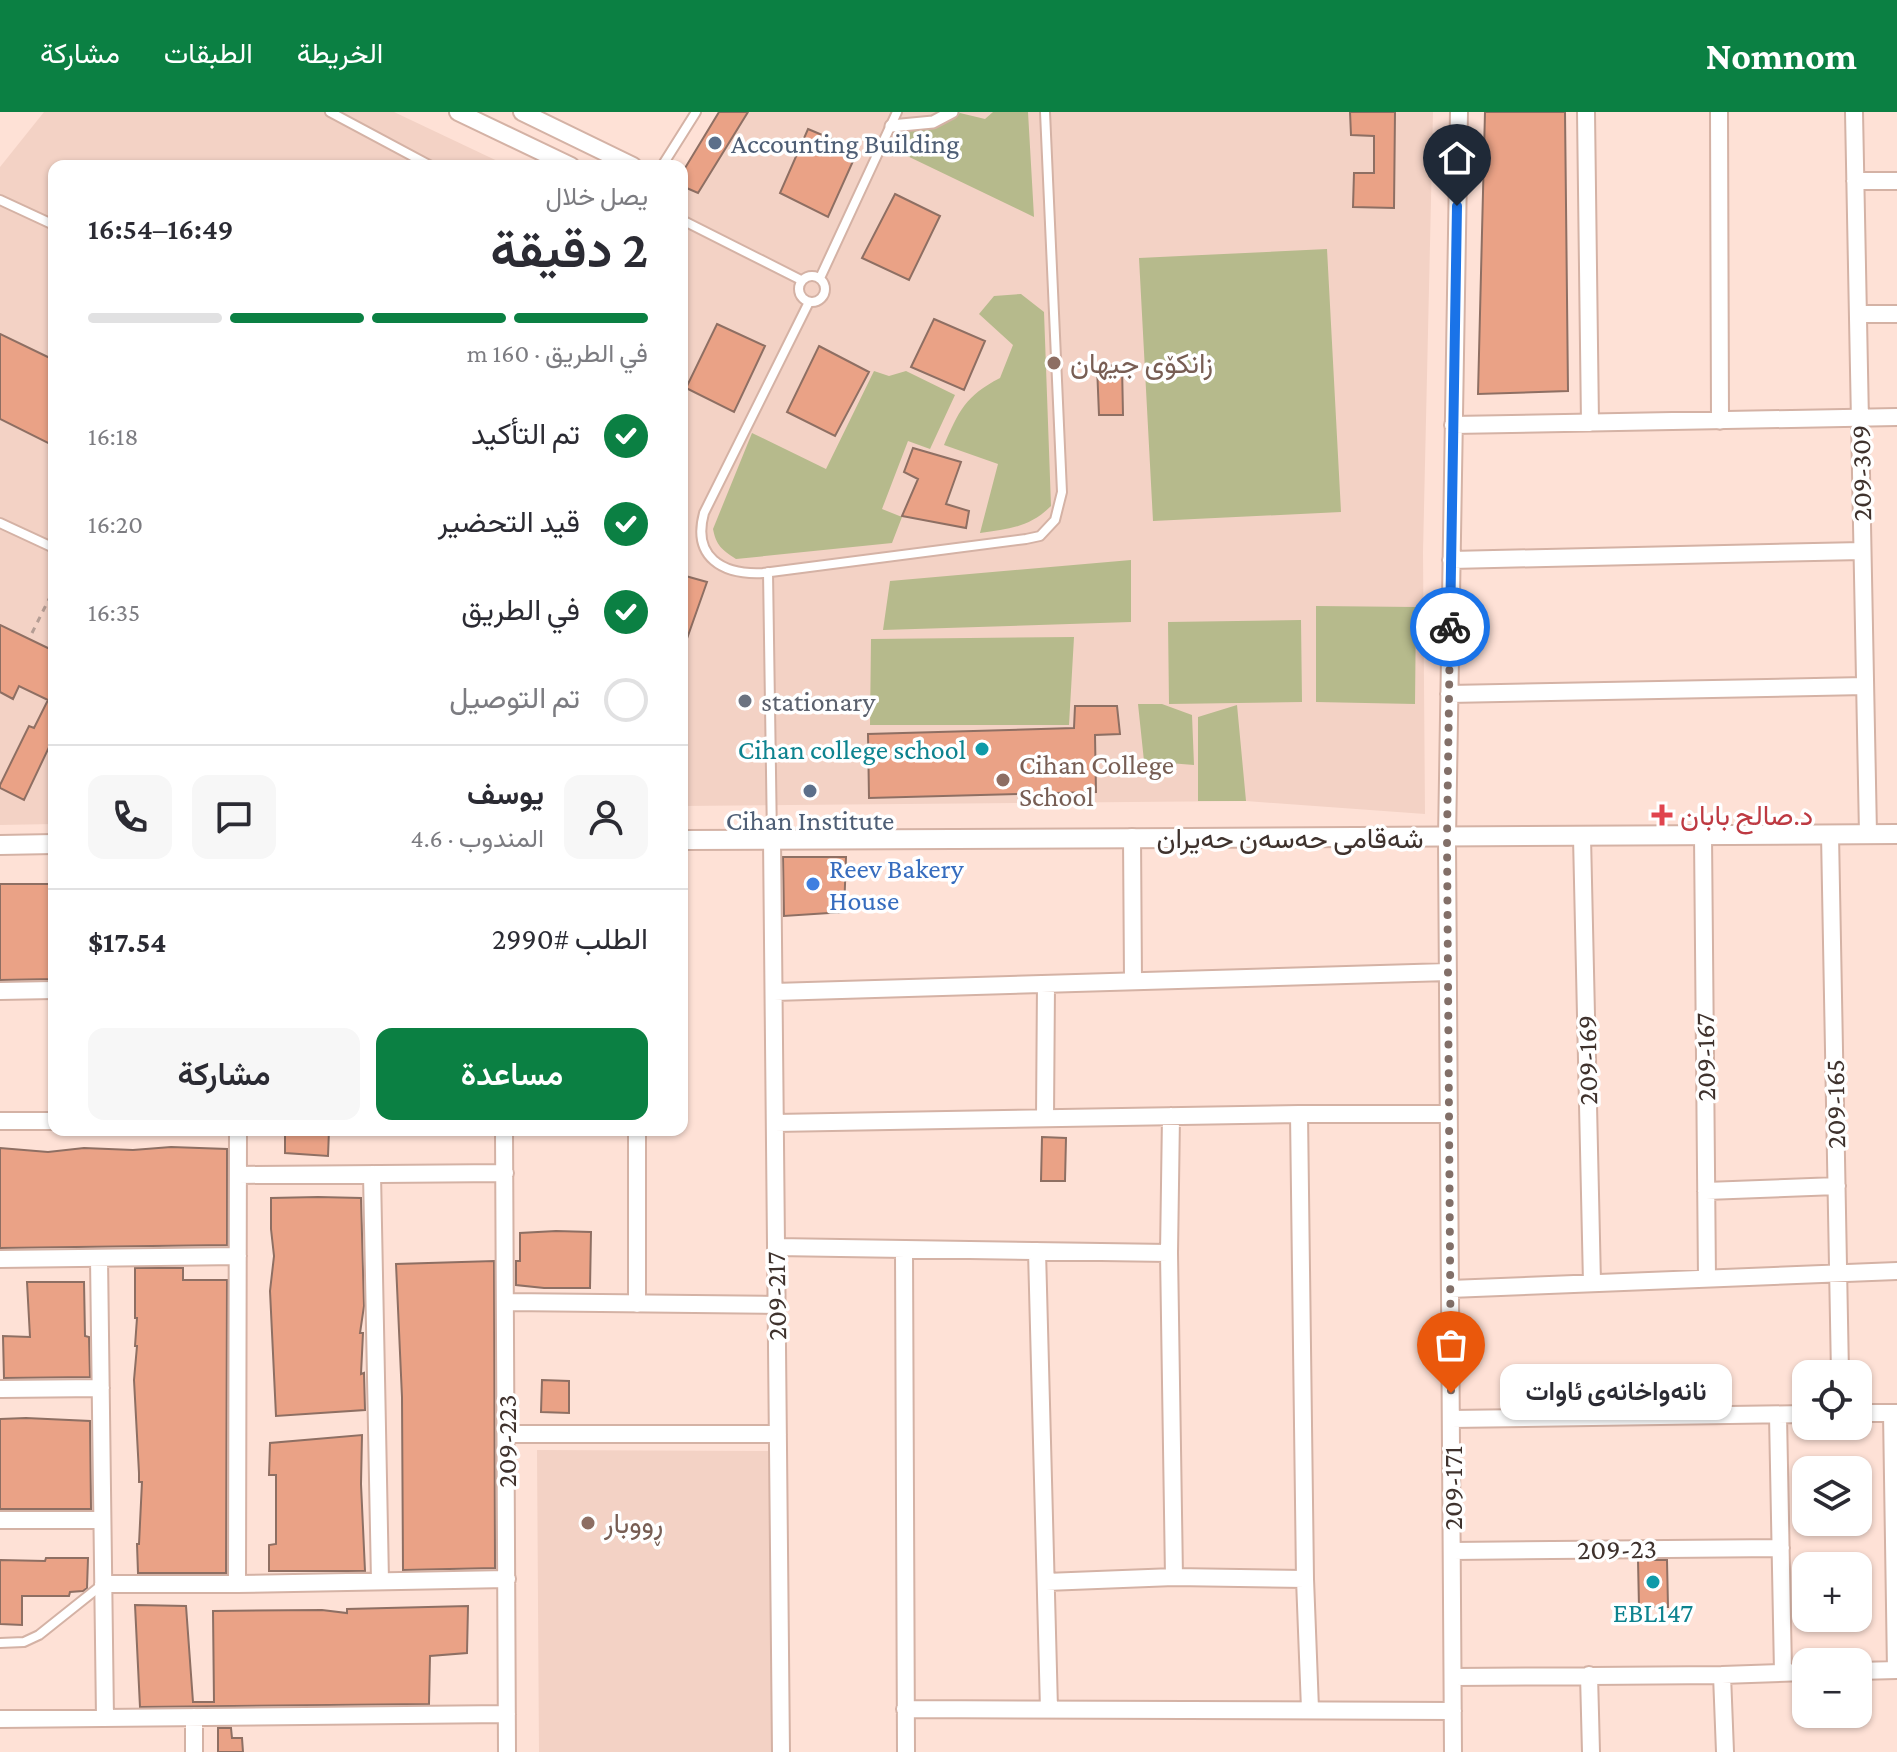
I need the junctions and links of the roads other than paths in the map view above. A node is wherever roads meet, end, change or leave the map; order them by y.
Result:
1 (330, 112) edge
2 (458, 112) edge
3 (522, 112) edge
4 (696, 112) edge
5 (897, 112) edge
6 (952, 112) edge
7 (1045, 112) edge
8 (1459, 112) edge
9 (1586, 112) edge
10 (1719, 112) edge
11 (1854, 112) edge
12 (891, 126) junction
13 (420, 160) edge
14 (558, 160) edge
15 (621, 160) edge
16 (666, 160) edge
17 (1855, 181) junction
18 (1897, 181) edge
19 (0, 200) edge
20 (48, 222) edge
21 (688, 223) edge
22 (820, 278) junction
23 (801, 280) junction
24 (809, 302) junction
25 (1858, 314) junction
26 (1897, 314) edge
27 (1897, 417) edge
28 (1860, 419) junction
29 (1720, 421) junction
30 (1590, 423) junction
31 (1453, 425) junction
32 (0, 523) edge
33 (48, 545) edge
34 (1862, 551) junction
35 (1451, 560) junction
36 (768, 572) junction
37 (1865, 686) junction
38 (1449, 694) junction
39 (1830, 834) junction
40 (1868, 834) junction
41 (1897, 834) edge
42 (1703, 836) junction
43 (1132, 837) junction
44 (1582, 837) junction
45 (772, 839) junction
46 (1447, 839) junction
47 (688, 840) edge
48 (48, 844) edge
49 (0, 845) edge
50 (1448, 972) junction
51 (1133, 981) junction
52 (1046, 984) junction
53 (48, 990) edge
54 (0, 991) edge
55 (774, 992) junction
56 (1299, 1114) junction
57 (1449, 1114) junction
58 (1171, 1116) junction
59 (1045, 1118) junction
60 (0, 1121) edge
61 (48, 1121) edge
62 (775, 1123) junction
63 (238, 1136) edge
64 (504, 1136) edge
65 (637, 1136) edge
66 (505, 1173) junction
67 (372, 1174) junction
68 (238, 1175) junction
69 (1837, 1186) junction
70 (1706, 1191) junction
71 (776, 1247) junction
72 (904, 1249) junction
73 (1037, 1251) junction
74 (1169, 1253) junction
75 (238, 1256) junction
76 (99, 1258) junction
77 (0, 1259) edge
78 (1897, 1271) edge
79 (1838, 1274) junction
80 (1707, 1279) junction
81 (1592, 1283) junction
82 (1450, 1289) junction
83 (505, 1302) junction
84 (637, 1304) junction
85 (777, 1305) junction
86 (1840, 1360) edge
87 (101, 1388) junction
88 (0, 1389) edge
89 (1872, 1413) edge
90 (1895, 1413) edge
91 (1792, 1414) edge
92 (1778, 1415) junction
93 (1451, 1419) junction
94 (506, 1434) junction
95 (778, 1434) junction
96 (0, 1520) edge
97 (102, 1520) junction
98 (1781, 1548) junction
99 (1452, 1551) junction
100 (1174, 1577) junction
101 (507, 1579) junction
102 (1305, 1579) junction
103 (380, 1581) junction
104 (1046, 1582) junction
105 (103, 1584) junction
106 (237, 1584) junction
107 (0, 1643) edge
108 (1897, 1670) edge
109 (1872, 1671) edge
110 (1783, 1672) junction
111 (1792, 1672) edge
112 (1589, 1675) junction
113 (1722, 1675) junction
114 (1453, 1677) junction
115 (905, 1709) junction
116 (1049, 1709) junction
117 (1310, 1709) junction
118 (1453, 1711) junction
119 (507, 1714) junction
120 (194, 1717) junction
121 (105, 1718) junction
122 (0, 1719) edge
123 (194, 1752) edge
124 (507, 1752) edge
125 (781, 1752) edge
126 (906, 1752) edge
127 (1453, 1752) edge
128 (1591, 1752) edge
129 (1725, 1752) edge

1 - 13 lane
2 - 14 street
3 - 15 street
4 - 16 lane
5 - 12 lane
6 - 12 street
7 - 36 lane
8 - 31 street, 209-171
9 - 30 street
10 - 29 street
11 - 17 street, 209-309
12 - 22 lane
17 - 18 street
17 - 25 street, 209-309
19 - 20 lane
21 - 23 lane
22 - 23 lane
22 - 24 lane
23 - 24 lane
24 - 36 lane
25 - 26 street
25 - 28 street, 209-309
27 - 28 street
28 - 29 street
28 - 34 street, 209-309
29 - 30 street
30 - 31 street
31 - 35 street, 209-171
32 - 33 lane
34 - 35 street
34 - 37 street, 209-309
35 - 38 street, 209-171
36 - 45 lane
37 - 38 street
37 - 40 street, 209-309
38 - 46 street, 209-171
39 - 40 street, شەقامی حەسەن حەیران
39 - 42 street, شەقامی حەسەن حەیران
39 - 69 street, 209-165
40 - 41 street, شەقامی حەسەن حەیران
42 - 44 street, شەقامی حەسەن حەیران
42 - 70 street, 209-167
43 - 45 street, شەقامی حەسەن حەیران
43 - 46 street, شەقامی حەسەن حەیران
43 - 51 street
44 - 46 street, شەقامی حەسەن حەیران
44 - 81 street, 209-169
45 - 47 street, شەقامی حەسەن حەیران
45 - 55 street, 209-217
46 - 50 street, 209-171
48 - 49 street
50 - 51 street
50 - 57 street, 209-171
51 - 52 street
52 - 55 street
52 - 59 street
53 - 54 street
55 - 62 street, 209-217
56 - 57 street
56 - 58 street
56 - 102 street
57 - 82 street, 209-171
58 - 59 street
58 - 74 street
59 - 62 street
60 - 61 street
62 - 71 street, 209-217
63 - 68 street
64 - 66 street, 209-223
65 - 84 street
66 - 67 street
66 - 83 street, 209-223
67 - 68 street
67 - 103 street
68 - 75 street
69 - 70 street
69 - 79 street, 209-165
70 - 80 street, 209-167
71 - 72 street
71 - 85 street, 209-217
72 - 73 street
72 - 115 street
73 - 74 street
73 - 104 street
74 - 100 street
75 - 76 street
75 - 106 street
76 - 77 street
76 - 87 street
78 - 79 street
79 - 80 street
79 - 86 street, 209-165
80 - 81 street
81 - 82 street
82 - 93 street, 209-171
83 - 84 street
83 - 94 street, 209-223
84 - 85 street
85 - 95 street, 209-217
87 - 88 street
87 - 97 street
89 - 90 street
90 - 108 street
91 - 92 street
92 - 93 street
92 - 98 street
93 - 99 street, 209-171
94 - 95 street
94 - 101 street, 209-223
95 - 125 street, 209-217
96 - 97 street
97 - 105 street
98 - 99 street, 209-23
98 - 110 street
99 - 114 street, 209-171
100 - 102 street
100 - 104 street
101 - 103 street
101 - 119 street, 209-223
102 - 117 street
103 - 106 street
104 - 116 street
105 - 106 street
105 - 107 lane
105 - 121 street
108 - 109 street
110 - 111 street
110 - 113 street
112 - 113 street
112 - 114 street
112 - 128 street
113 - 129 street
114 - 118 street, 209-171
115 - 116 street
115 - 126 street
116 - 117 street
117 - 118 street
118 - 127 street, 209-171
119 - 120 street
119 - 124 street, 209-223
120 - 121 street
120 - 123 street
121 - 122 street

